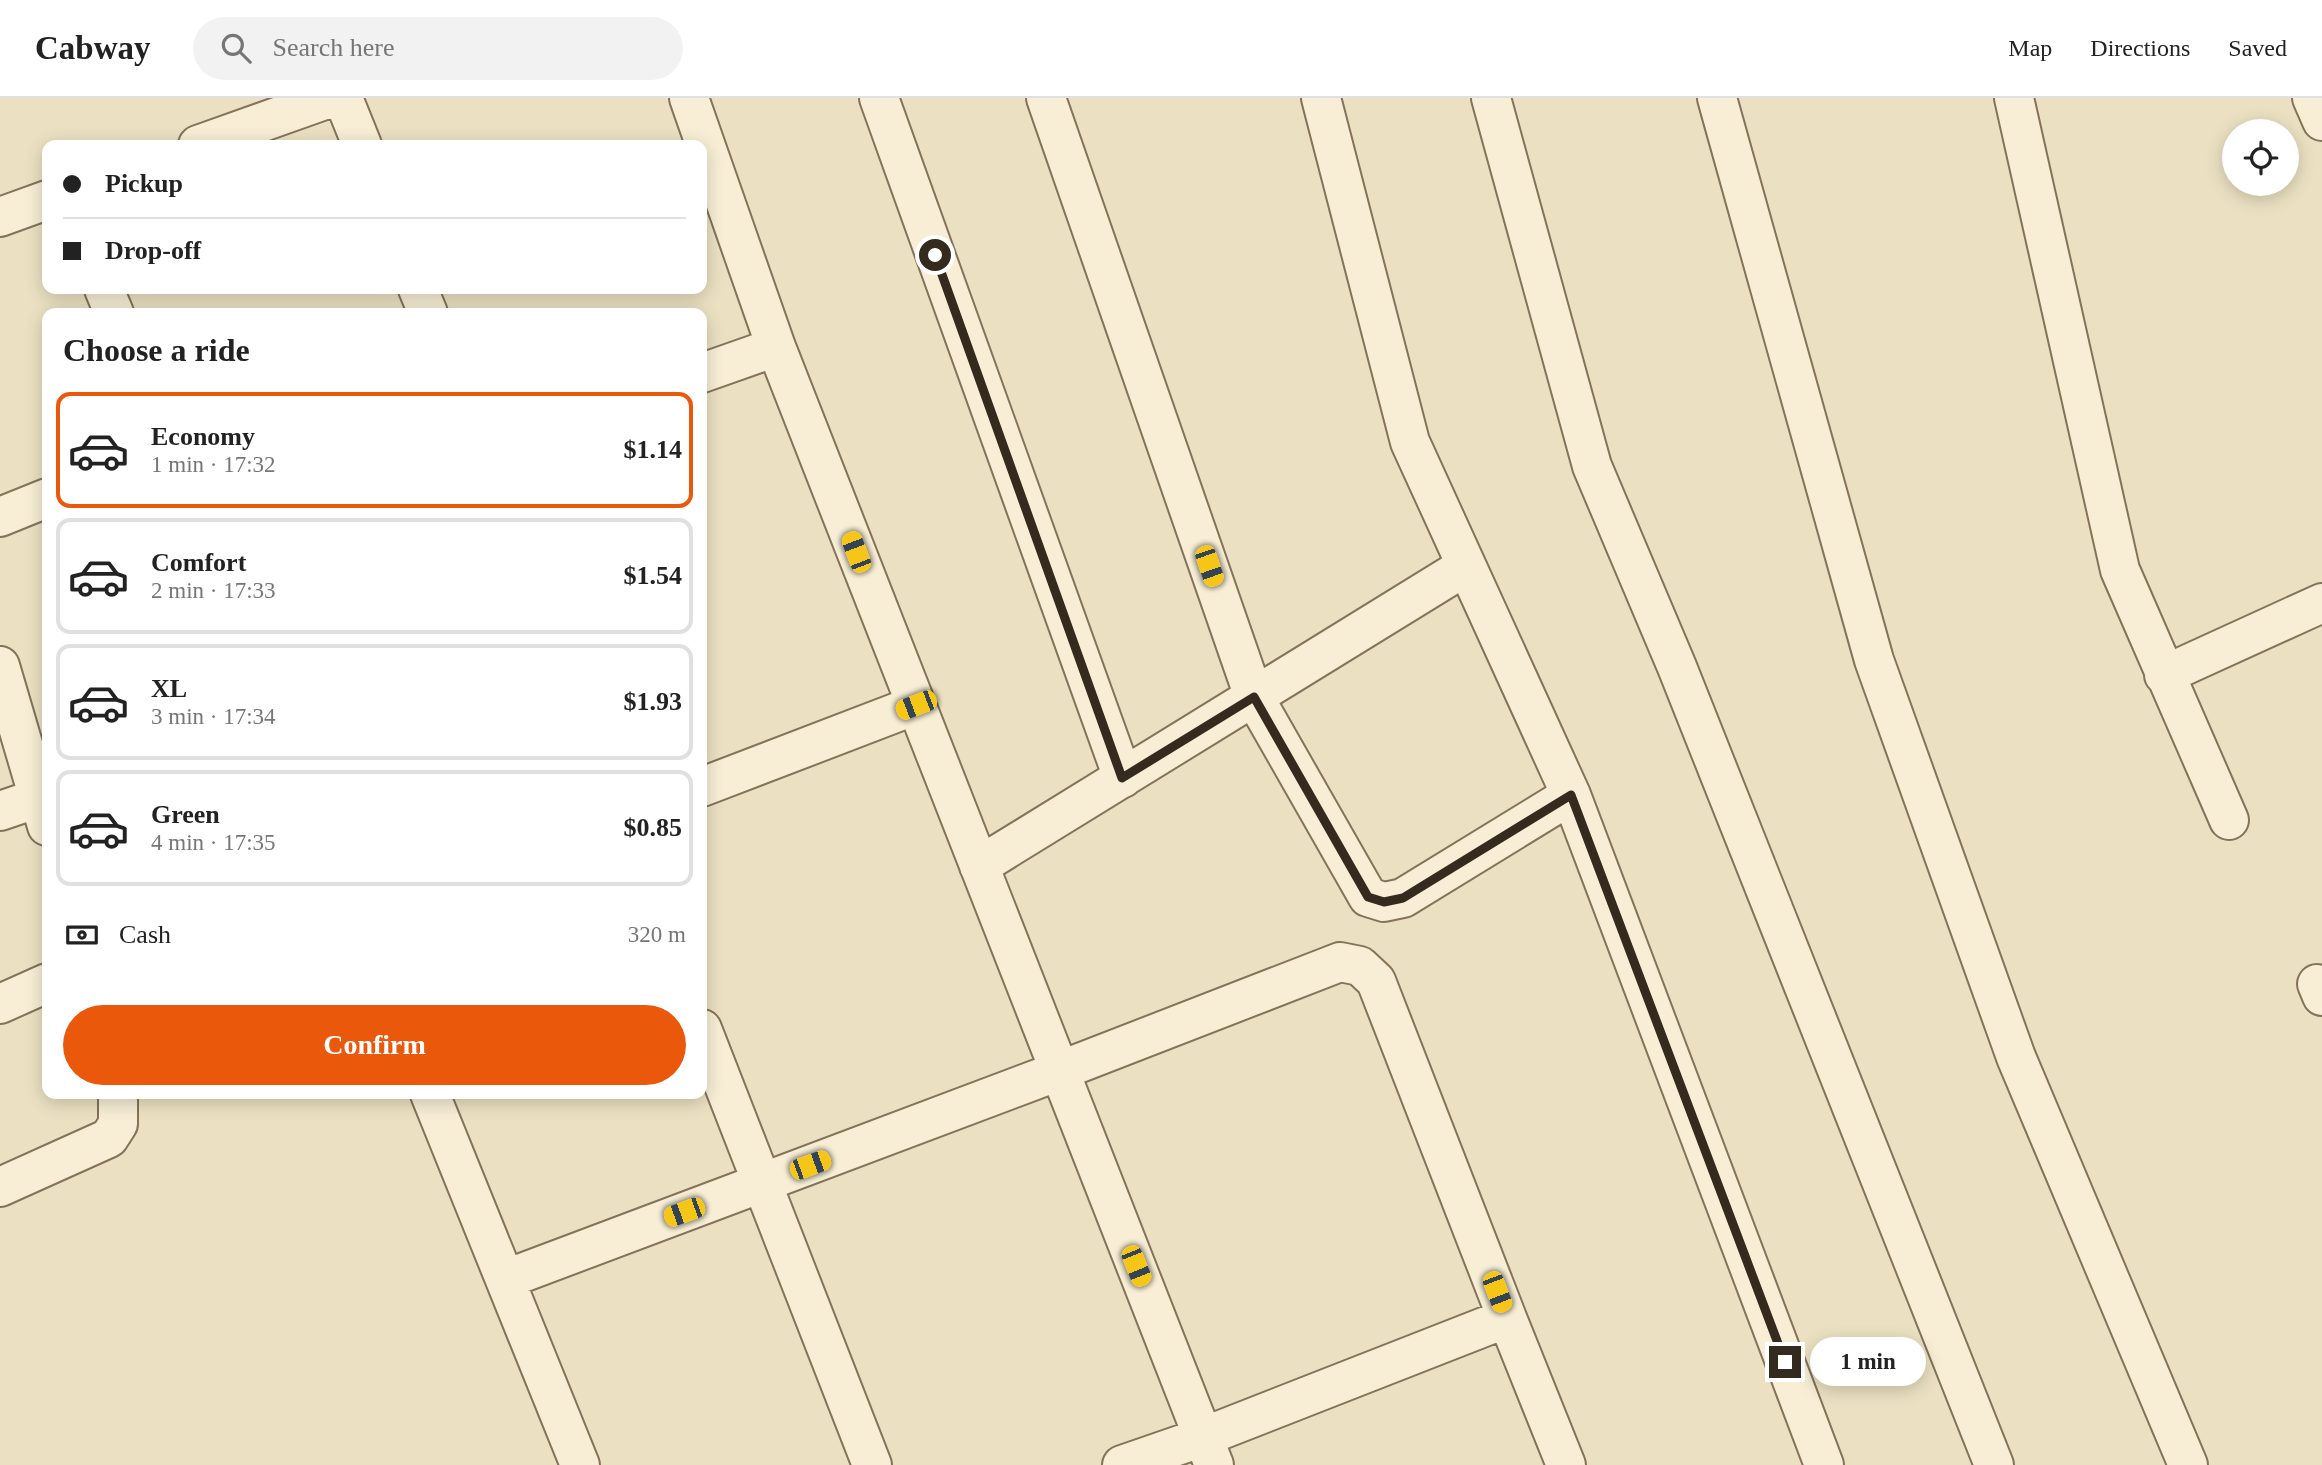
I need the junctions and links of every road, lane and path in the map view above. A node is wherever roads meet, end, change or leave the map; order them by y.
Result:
1 (330, 98) edge
2 (343, 98) edge
3 (689, 98) edge
4 (878, 98) edge
5 (1046, 98) edge
6 (1321, 98) edge
7 (1491, 98) edge
8 (1717, 98) edge
9 (2014, 98) edge
10 (2312, 98) edge
11 (2322, 121) edge
12 (212, 140) edge
13 (360, 140) edge
14 (704, 140) edge
15 (707, 150) edge
16 (42, 202) edge
17 (0, 217) edge
18 (776, 347) junction
19 (707, 371) edge
20 (42, 500) edge
21 (0, 517) edge
22 (1466, 566) junction
23 (2322, 603) edge
24 (0, 666) edge
25 (2164, 676) junction
26 (1254, 697) junction
27 (916, 705) junction
28 (1122, 778) junction
29 (707, 785) edge
30 (1571, 795) junction
31 (42, 797) edge
32 (42, 806) edge
33 (0, 811) edge
34 (2229, 820) dead end
35 (979, 866) junction
36 (42, 985) edge
37 (0, 1004) edge
38 (707, 1042) edge
39 (1059, 1071) junction
40 (118, 1099) edge
41 (432, 1099) edge
42 (761, 1184) junction
43 (0, 1188) edge
44 (506, 1279) junction
45 (1507, 1318) junction
46 (1208, 1451) edge
47 (580, 1465) edge
48 (872, 1465) edge
49 (1122, 1465) edge
50 (1566, 1465) edge
51 (1824, 1465) edge
52 (1994, 1465) edge
53 (2188, 1465) edge

1 - 12 street
2 - 13 street
3 - 14 street
4 - 28 street
5 - 26 street
6 - 22 street
7 - 52 street
8 - 53 street
9 - 25 street
10 - 11 street
15 - 18 street
16 - 17 street
18 - 19 street
18 - 27 street
20 - 21 street
22 - 26 street
22 - 30 street
23 - 25 street
24 - 31 street
25 - 34 street
26 - 28 street
26 - 30 street
27 - 29 street
27 - 35 street
28 - 35 street
30 - 51 street
32 - 33 street
35 - 39 street
36 - 37 street
38 - 42 street
39 - 42 street
39 - 45 street
39 - 46 street
40 - 43 street
41 - 44 street
42 - 44 street
42 - 48 street
44 - 47 street
45 - 46 street
45 - 50 street
46 - 49 street

